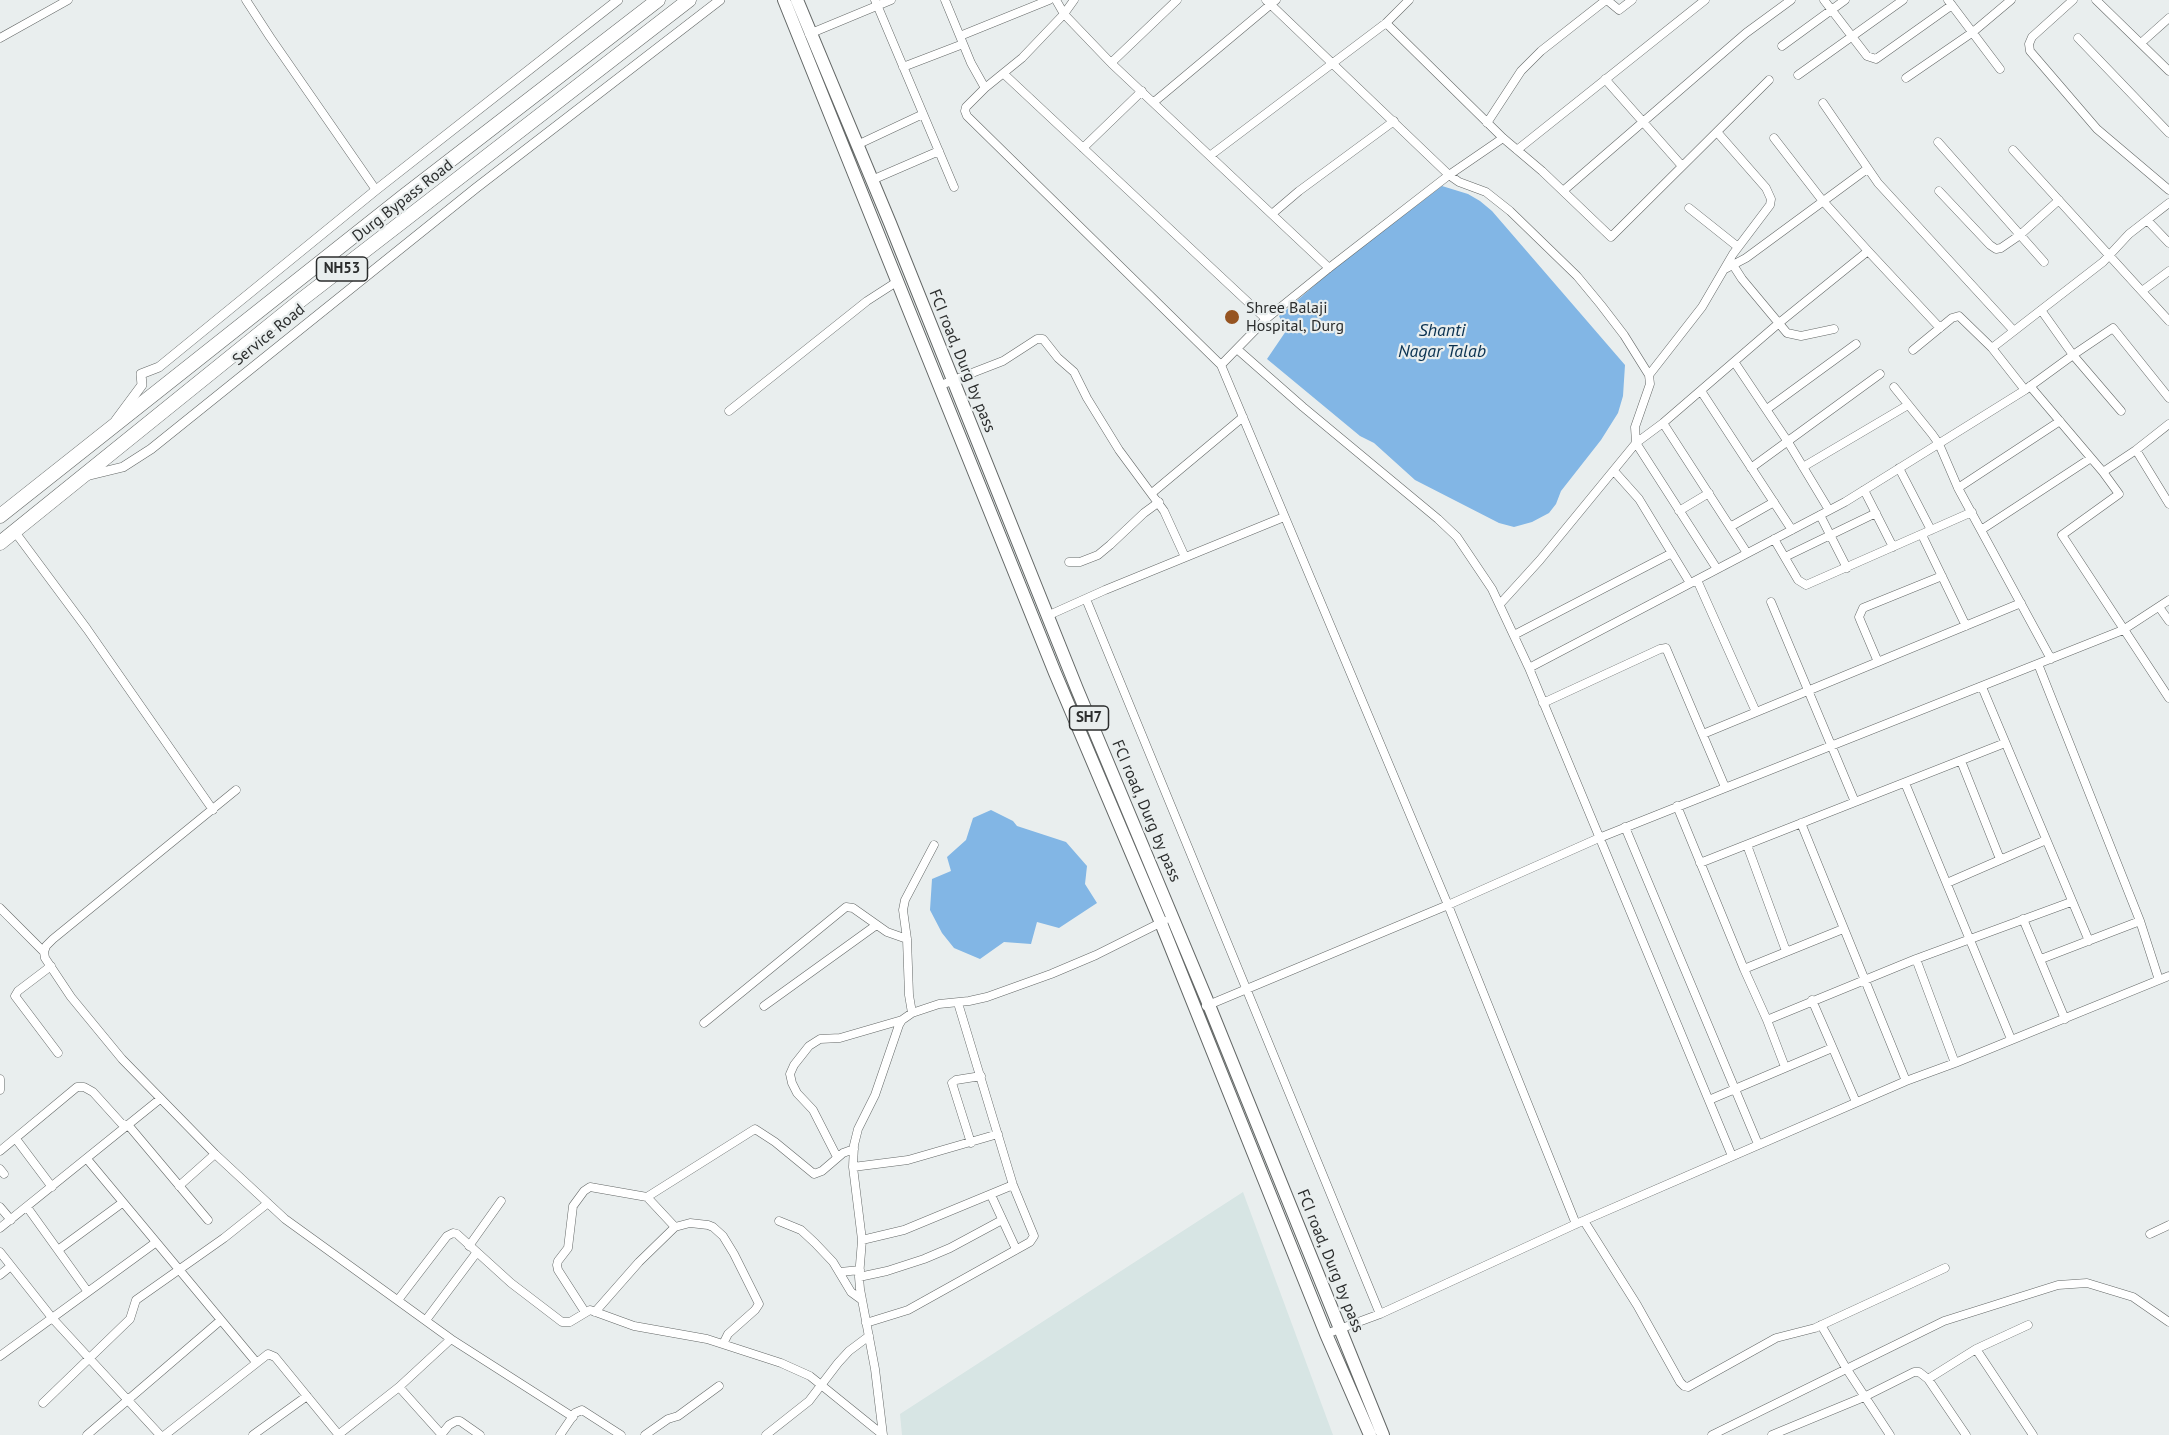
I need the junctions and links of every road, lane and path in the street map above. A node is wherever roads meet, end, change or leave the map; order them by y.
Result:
1 (69, 0) edge
2 (246, 0) edge
3 (618, 0) edge
4 (658, 0) edge
5 (689, 0) edge
6 (720, 0) edge
7 (784, 0) edge
8 (797, 0) edge
9 (891, 0) edge
10 (945, 0) edge
11 (1049, 0) edge
12 (1056, 0) edge
13 (1074, 0) edge
14 (1177, 0) edge
15 (1409, 0) edge
16 (1606, 0) edge
17 (1632, 0) edge
18 (1706, 0) edge
19 (1791, 0) edge
20 (1824, 0) edge
21 (1845, 0) edge
22 (1903, 0) edge
23 (2011, 0) edge
24 (2073, 0) edge
25 (2098, 0) edge
26 (1271, 2) edge
27 (876, 3) edge
28 (1950, 3) edge
29 (1832, 10) junction
30 (1064, 14) junction
31 (2169, 18) edge
32 (1386, 23) junction
33 (812, 32) junction
34 (1973, 32) junction
35 (1853, 36) junction
36 (0, 38) edge
37 (799, 38) junction
38 (2078, 38) dead end
39 (962, 40) junction
40 (2141, 43) junction
41 (1782, 46) dead end
42 (1111, 63) junction
43 (1332, 65) junction
44 (903, 67) junction
45 (2000, 69) dead end
46 (2169, 71) edge
47 (1004, 74) junction
48 (1798, 75) dead end
49 (1906, 78) dead end
50 (1605, 80) junction
51 (1769, 80) dead end
52 (985, 88) junction
53 (1142, 91) junction
54 (1154, 102) junction
55 (1823, 103) dead end
56 (923, 114) junction
57 (1394, 122) junction
58 (1643, 122) junction
59 (1487, 123) junction
60 (1717, 132) junction
61 (2169, 134) edge
62 (1503, 138) junction
63 (1774, 138) dead end
64 (1938, 142) dead end
65 (857, 145) junction
66 (1083, 148) junction
67 (1517, 150) junction
68 (2013, 150) dead end
69 (939, 151) junction
70 (1211, 155) junction
71 (1682, 166) junction
72 (1867, 169) junction
73 (1449, 175) junction
74 (872, 180) junction
75 (954, 187) dead end
76 (376, 190) junction
77 (2169, 190) edge
78 (1563, 191) junction
79 (1939, 191) dead end
80 (1822, 200) junction
81 (2059, 200) junction
82 (2169, 203) edge
83 (1689, 207) dead end
84 (1272, 214) junction
85 (2147, 220) junction
86 (2020, 235) junction
87 (2169, 243) edge
88 (1738, 247) junction
89 (1868, 252) junction
90 (2109, 255) junction
91 (2044, 262) dead end
92 (1733, 265) junction
93 (1329, 268) junction
94 (1725, 268) junction
95 (2169, 271) edge
96 (898, 281) junction
97 (2142, 291) junction
98 (2041, 310) junction
99 (1266, 319) junction
100 (2169, 321) edge
101 (1779, 323) junction
102 (1940, 328) junction
103 (1834, 329) dead end
104 (2014, 331) junction
105 (1856, 344) dead end
106 (1992, 348) junction
107 (1237, 349) junction
108 (1913, 350) dead end
109 (2073, 355) junction
110 (1735, 363) junction
111 (1221, 365) junction
112 (1880, 374) dead end
113 (1649, 375) junction
114 (947, 383) junction
115 (1894, 387) dead end
116 (2028, 388) junction
117 (1701, 392) junction
118 (2169, 398) edge
119 (1908, 405) junction
120 (1767, 409) junction
121 (729, 411) dead end
122 (2121, 411) dead end
123 (1243, 417) junction
124 (2060, 421) junction
125 (1664, 423) junction
126 (2169, 424) edge
127 (110, 429) junction
128 (1788, 442) junction
129 (1636, 443) junction
130 (1939, 444) junction
131 (2136, 450) junction
132 (2091, 458) junction
133 (1803, 467) junction
134 (1751, 468) junction
135 (1899, 468) junction
136 (1614, 471) junction
137 (2103, 472) junction
138 (84, 476) junction
139 (1958, 488) junction
140 (1864, 490) junction
141 (1152, 493) junction
142 (1709, 493) junction
143 (1159, 502) junction
144 (1774, 502) junction
145 (2169, 504) edge
146 (1829, 510) junction
147 (1679, 511) junction
148 (1972, 512) junction
149 (1876, 513) junction
150 (1820, 515) junction
151 (0, 516) edge
152 (1284, 517) junction
153 (1730, 527) junction
154 (1792, 530) junction
155 (1931, 530) junction
156 (1982, 530) junction
157 (15, 532) junction
158 (1830, 535) junction
159 (1922, 535) junction
160 (1774, 539) junction
161 (0, 543) edge
162 (1893, 547) junction
163 (1672, 553) junction
164 (1747, 553) junction
165 (1185, 557) junction
166 (1785, 557) junction
167 (1070, 562) dead end
168 (1847, 568) junction
169 (1717, 569) junction
170 (1942, 576) junction
171 (1693, 581) junction
172 (1086, 599) junction
173 (2169, 600) edge
174 (1771, 602) dead end
175 (2021, 603) junction
176 (1500, 604) junction
177 (2159, 607) junction
178 (1047, 616) junction
179 (2169, 621) edge
180 (1966, 626) junction
181 (2122, 630) junction
182 (1514, 635) junction
183 (2051, 659) junction
184 (1878, 662) junction
185 (2038, 664) junction
186 (1529, 668) junction
187 (1982, 687) junction
188 (1809, 690) junction
189 (2169, 699) edge
190 (1543, 702) junction
191 (1756, 712) junction
192 (1703, 734) junction
193 (2005, 743) junction
194 (1832, 746) junction
195 (1961, 761) junction
196 (1905, 783) junction
197 (1725, 787) junction
198 (236, 790) dead end
199 (1855, 802) junction
200 (1677, 806) junction
201 (213, 810) junction
202 (1801, 823) junction
203 (1625, 827) junction
204 (1599, 838) junction
205 (2046, 840) junction
206 (1747, 844) junction
207 (934, 845) dead end
208 (2000, 859) junction
209 (1700, 863) junction
210 (1947, 883) junction
211 (2071, 902) junction
212 (1448, 905) junction
213 (0, 908) edge
214 (1166, 919) junction
215 (2023, 919) junction
216 (2140, 921) junction
217 (876, 926) junction
218 (1843, 928) junction
219 (907, 939) junction
220 (1971, 940) junction
221 (2089, 941) junction
222 (1786, 951) junction
223 (44, 952) junction
224 (1916, 959) junction
225 (2041, 959) junction
226 (51, 966) junction
227 (1744, 969) junction
228 (2169, 976) edge
229 (2159, 980) junction
230 (1865, 981) junction
231 (1247, 990) junction
232 (1812, 1000) junction
233 (958, 1003) junction
234 (1209, 1005) junction
235 (764, 1006) dead end
236 (1196, 1010) junction
237 (912, 1013) junction
238 (2066, 1019) junction
239 (902, 1020) junction
240 (1767, 1020) junction
241 (704, 1023) dead end
242 (2011, 1039) junction
243 (1832, 1048) junction
244 (58, 1053) dead end
245 (1955, 1063) junction
246 (1785, 1067) junction
247 (981, 1076) junction
248 (0, 1079) edge
249 (1906, 1081) junction
250 (1735, 1089) junction
251 (0, 1090) edge
252 (160, 1099) junction
253 (1709, 1100) junction
254 (1856, 1102) junction
255 (129, 1126) junction
256 (998, 1134) junction
257 (16, 1138) junction
258 (971, 1143) junction
259 (1758, 1144) junction
260 (854, 1149) junction
261 (0, 1151) edge
262 (216, 1154) junction
263 (1732, 1156) junction
264 (837, 1157) junction
265 (87, 1159) junction
266 (853, 1167) junction
267 (1013, 1185) junction
268 (179, 1186) junction
269 (52, 1187) junction
270 (991, 1195) junction
271 (647, 1197) junction
272 (501, 1201) dead end
273 (122, 1203) junction
274 (268, 1203) junction
275 (0, 1207) edge
276 (27, 1207) junction
277 (11, 1220) junction
278 (208, 1220) dead end
279 (1002, 1220) junction
280 (779, 1221) dead end
281 (1580, 1223) junction
282 (2169, 1225) edge
283 (675, 1227) junction
284 (0, 1228) edge
285 (2150, 1234) dead end
286 (862, 1240) junction
287 (155, 1243) junction
288 (469, 1246) junction
289 (1016, 1249) junction
290 (58, 1250) junction
291 (0, 1252) edge
292 (477, 1252) junction
293 (11, 1266) junction
294 (1945, 1268) dead end
295 (178, 1270) junction
296 (840, 1272) junction
297 (859, 1274) junction
298 (0, 1275) edge
299 (88, 1292) junction
300 (398, 1300) junction
301 (862, 1300) junction
302 (585, 1312) junction
303 (595, 1312) junction
304 (1380, 1314) junction
305 (52, 1319) junction
306 (221, 1320) junction
307 (426, 1320) junction
308 (2169, 1322) edge
309 (867, 1323) junction
310 (1821, 1325) junction
311 (2028, 1325) dead end
312 (1340, 1329) junction
313 (1326, 1334) junction
314 (869, 1336) junction
315 (452, 1339) junction
316 (723, 1344) junction
317 (1976, 1349) junction
318 (1, 1354) edge
319 (88, 1359) junction
320 (256, 1362) junction
321 (1846, 1368) junction
322 (1928, 1379) junction
323 (822, 1384) junction
324 (719, 1386) dead end
325 (399, 1387) junction
326 (307, 1396) junction
327 (1864, 1397) junction
328 (127, 1399) junction
329 (43, 1403) dead end
330 (573, 1417) junction
331 (87, 1435) edge
332 (160, 1435) edge
333 (165, 1435) edge
334 (253, 1435) edge
335 (338, 1435) edge
336 (442, 1435) edge
337 (480, 1435) edge
338 (560, 1435) edge
339 (621, 1435) edge
340 (645, 1435) edge
341 (766, 1435) edge
342 (883, 1435) edge
343 (1370, 1435) edge
344 (1383, 1435) edge
345 (1712, 1435) edge
346 (1772, 1435) edge
347 (1890, 1435) edge
348 (1966, 1435) edge
349 (2033, 1435) edge

1 - 36 street
2 - 76 street
3 - 76 street
4 - 127 highway, Durg Bypass Road / NH53
5 - 138 highway, Durg Bypass Road / NH53
6 - 138 street, Service Road
7 - 37 main road, FCI road, Durg by pass / SH7
8 - 33 main road, FCI road, Durg by pass / SH7
9 - 27 street
10 - 39 street
11 - 39 street
12 - 30 street
13 - 30 street
14 - 42 street
15 - 32 street
16 - 17 street
16 - 59 street
18 - 50 street
19 - 58 street
20 - 29 street
21 - 29 street
22 - 35 street
23 - 34 street
24 - 77 street
25 - 40 street
26 - 43 street
26 - 54 street
27 - 33 street
27 - 44 street
28 - 34 street
28 - 35 street
29 - 35 street
29 - 41 street
30 - 42 street
30 - 47 street
31 - 40 street
32 - 43 street
32 - 59 street
33 - 37 street
33 - 65 main road, FCI road, Durg by pass / SH7
34 - 45 street
34 - 49 street
35 - 48 street
37 - 96 main road, FCI road, Durg by pass / SH7
38 - 61 street
39 - 44 street
39 - 52 street
40 - 46 street
42 - 53 street
43 - 57 street
43 - 70 street
44 - 56 street
47 - 52 street
47 - 66 street
50 - 58 street
50 - 67 street
51 - 60 street
52 - 111 street
53 - 54 street
53 - 66 street
54 - 70 street
55 - 72 street
56 - 65 street
56 - 69 street
57 - 73 street
57 - 84 street
58 - 71 street
58 - 78 street
59 - 62 street
60 - 71 street
60 - 88 street
62 - 67 street
62 - 73 street
63 - 80 street
64 - 86 street
65 - 74 main road, FCI road, Durg by pass / SH7
66 - 99 street
67 - 78 street
68 - 81 street
69 - 74 street
69 - 75 street
70 - 84 street
71 - 78 street
72 - 80 street
72 - 104 street
73 - 93 street
73 - 113 street
74 - 114 main road, FCI road, Durg by pass / SH7
76 - 127 street
79 - 86 street
80 - 89 street
80 - 92 street
81 - 86 street
81 - 90 street
82 - 85 street
83 - 88 street
84 - 93 street
85 - 87 street
85 - 90 street
86 - 91 street
88 - 94 street
89 - 101 street
89 - 102 street
90 - 97 street
90 - 98 street
92 - 94 street
92 - 101 street
93 - 99 street
94 - 113 street
95 - 97 street
96 - 114 main road, FCI road, Durg by pass / SH7
96 - 121 street
97 - 100 street
98 - 104 street
98 - 109 street
99 - 107 street
101 - 103 street
101 - 110 street
102 - 106 street
102 - 108 street
104 - 106 street
105 - 120 street
106 - 116 street
107 - 111 street
107 - 176 street
109 - 116 street
109 - 118 street
109 - 122 street
110 - 117 street
110 - 120 street
111 - 123 street
112 - 128 street
113 - 129 street
114 - 141 street
114 - 178 main road, FCI road, Durg by pass / SH7
114 - 214 main road, FCI road, Durg by pass / SH7
115 - 119 street
116 - 124 street
116 - 130 street
117 - 125 street
117 - 134 street
119 - 130 street
119 - 133 street
120 - 128 street
123 - 141 street
123 - 152 street
124 - 132 street
124 - 139 street
125 - 129 street
125 - 142 street
126 - 131 street
127 - 151 highway, Durg Bypass Road / NH53
128 - 133 street
128 - 134 street
129 - 136 street
129 - 147 street
130 - 135 street
130 - 139 street
131 - 137 street
131 - 145 street
132 - 137 street
132 - 156 street
133 - 146 street
134 - 144 street
135 - 140 street
135 - 155 street
136 - 163 street
136 - 176 street
137 - 181 street
138 - 157 highway, Durg Bypass Road / NH53
139 - 148 street
140 - 146 street
140 - 149 street
141 - 143 street
142 - 147 street
142 - 153 street
143 - 165 street
143 - 167 street
144 - 153 street
144 - 154 street
146 - 150 street
147 - 169 street
148 - 155 street
148 - 156 street
149 - 158 street
149 - 162 street
150 - 154 street
150 - 158 street
152 - 165 street
152 - 212 street
153 - 164 street
154 - 160 street
155 - 159 street
156 - 175 street
157 - 161 highway, Durg Bypass Road / NH53
157 - 201 street
158 - 166 street
158 - 168 street
159 - 162 street
159 - 170 street
160 - 164 street
160 - 166 street
162 - 168 street
163 - 171 street
163 - 182 street
164 - 169 street
165 - 172 street
166 - 168 street
169 - 171 street
170 - 180 street
170 - 184 street
171 - 186 street
171 - 191 street
172 - 178 street
172 - 231 street
173 - 177 street
174 - 188 street
175 - 180 street
175 - 183 street
176 - 182 street
177 - 179 street
177 - 181 street
178 - 214 main road, FCI road, Durg by pass / SH7
180 - 184 street
181 - 183 street
181 - 189 street
182 - 186 street
183 - 185 street
184 - 188 street
185 - 187 street
185 - 216 street
186 - 190 street
187 - 193 street
187 - 194 street
188 - 191 street
188 - 194 street
190 - 192 street
190 - 204 street
191 - 192 street
192 - 197 street
193 - 195 street
193 - 205 street
194 - 197 street
194 - 199 street
195 - 196 street
195 - 208 street
196 - 199 street
196 - 210 street
197 - 200 street
198 - 201 street
199 - 202 street
200 - 203 street
200 - 209 street
201 - 223 street
202 - 206 street
202 - 218 street
203 - 204 street
203 - 250 street
204 - 212 street
204 - 253 street
205 - 208 street
205 - 211 street
206 - 209 street
206 - 222 street
207 - 219 street
208 - 210 street
209 - 227 street
210 - 220 street
211 - 215 street
211 - 221 street
212 - 231 street
212 - 281 street
213 - 223 street
214 - 233 street
214 - 234 main road, FCI road, Durg by pass / SH7
214 - 236 main road, FCI road, Durg by pass / SH7
215 - 220 street
215 - 225 street
216 - 221 street
216 - 229 street
217 - 219 street
217 - 235 street
217 - 241 street
218 - 222 street
218 - 230 street
219 - 237 street
220 - 224 street
220 - 242 street
221 - 225 street
222 - 227 street
223 - 226 street
224 - 230 street
224 - 245 street
225 - 238 street
226 - 244 street
226 - 252 street
227 - 240 street
228 - 229 street
229 - 238 street
230 - 232 street
230 - 249 street
231 - 234 street
231 - 304 street
232 - 240 street
232 - 243 street
233 - 237 street
233 - 247 street
234 - 236 street
234 - 312 main road, FCI road, Durg by pass / SH7
236 - 313 main road, FCI road, Durg by pass / SH7
237 - 239 street
238 - 242 street
239 - 260 street
239 - 264 street
240 - 246 street
242 - 245 street
243 - 246 street
243 - 254 street
245 - 249 street
246 - 250 street
247 - 256 street
247 - 258 street
248 - 251 street
249 - 254 street
250 - 253 street
250 - 259 street
252 - 255 street
252 - 262 street
253 - 263 street
254 - 259 street
255 - 257 street
255 - 265 street
255 - 268 street
256 - 258 street
256 - 267 street
257 - 261 street
257 - 269 street
258 - 266 street
259 - 263 street
260 - 264 street
260 - 266 street
262 - 268 street
262 - 274 street
263 - 281 street
264 - 271 street
265 - 269 street
265 - 273 street
266 - 286 street
267 - 270 street
267 - 289 street
268 - 278 street
269 - 276 street
270 - 279 street
270 - 286 street
271 - 283 street
271 - 302 street
272 - 288 street
273 - 287 street
273 - 290 street
274 - 295 street
274 - 300 street
275 - 277 street
276 - 277 street
276 - 290 street
277 - 284 street
279 - 289 street
279 - 297 street
280 - 296 street
281 - 304 street
281 - 310 street
282 - 285 street
283 - 303 street
283 - 316 street
286 - 297 street
287 - 295 street
287 - 299 street
288 - 292 street
288 - 300 street
289 - 309 street
290 - 299 street
291 - 293 street
292 - 302 street
292 - 307 street
293 - 298 street
293 - 305 street
294 - 310 street
295 - 306 street
295 - 319 street
296 - 297 street
296 - 301 street
297 - 301 street
299 - 305 street
300 - 307 street
301 - 309 street
302 - 303 street
303 - 316 street
304 - 312 street
305 - 318 street
305 - 319 street
306 - 320 street
306 - 328 street
307 - 315 street
308 - 321 street
309 - 314 street
310 - 321 street
311 - 317 street
312 - 313 street
312 - 344 main road, FCI road, Durg by pass / SH7
313 - 343 main road, FCI road, Durg by pass / SH7
314 - 323 street
314 - 342 street
315 - 325 street
315 - 330 street
316 - 323 street
317 - 322 street
317 - 349 street
319 - 328 street
319 - 329 street
320 - 326 street
320 - 333 street
321 - 327 street
321 - 345 street
322 - 327 street
322 - 348 street
323 - 341 street
323 - 342 street
324 - 340 street
325 - 335 street
325 - 336 street
326 - 334 street
326 - 335 street
327 - 346 street
327 - 347 street
328 - 331 street
328 - 332 street
330 - 338 street
330 - 339 street
336 - 337 street

